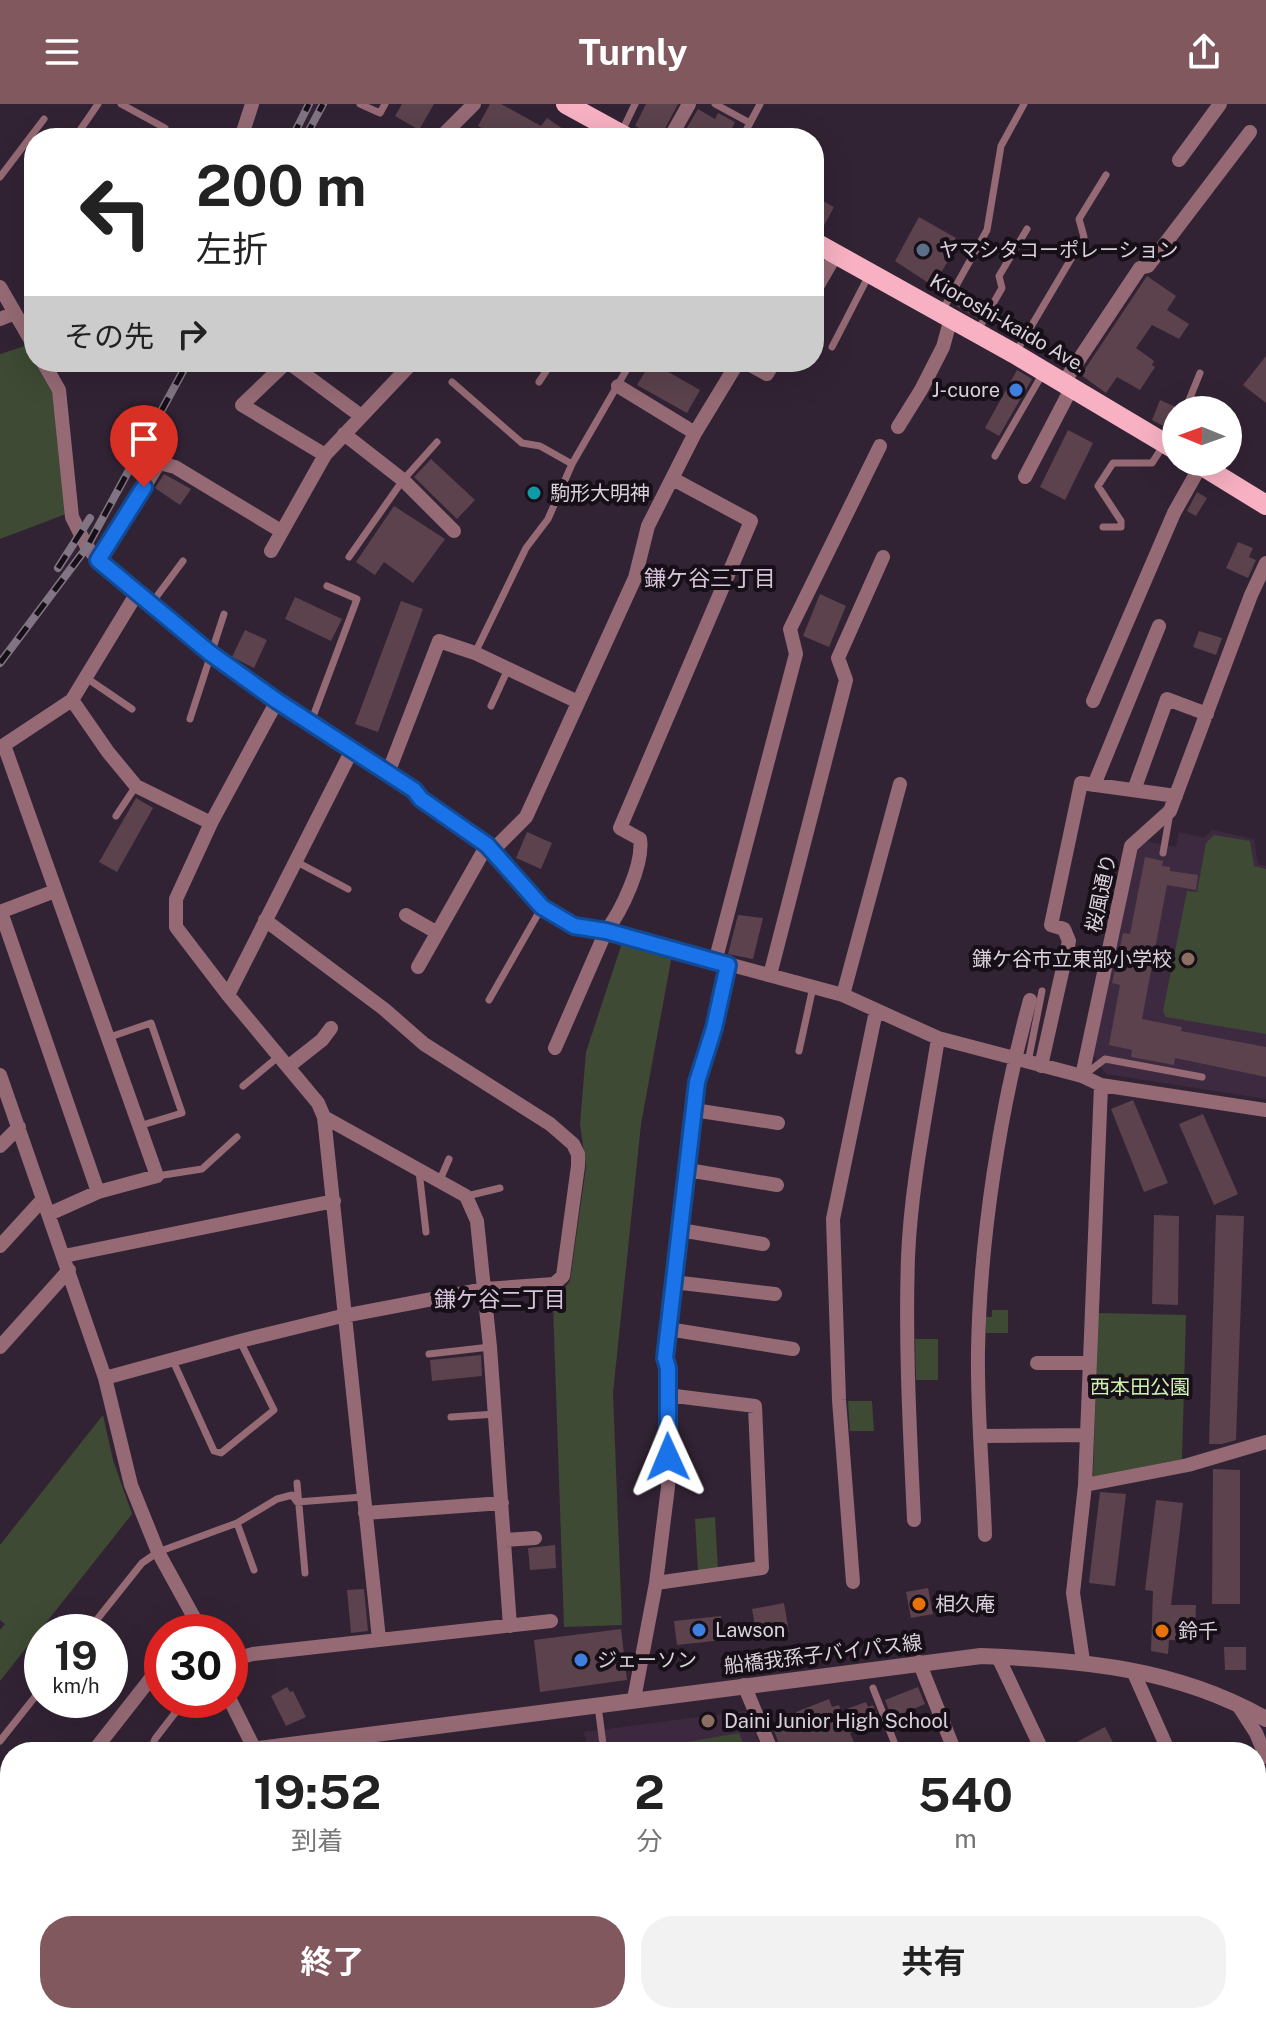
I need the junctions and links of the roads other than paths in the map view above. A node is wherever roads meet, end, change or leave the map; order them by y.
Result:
1 (98, 104) edge
2 (121, 104) edge
3 (252, 104) edge
4 (360, 104) edge
5 (385, 104) edge
6 (474, 104) edge
7 (566, 104) edge
8 (635, 104) edge
9 (689, 104) edge
10 (715, 104) edge
11 (760, 104) edge
12 (1024, 104) edge
13 (1220, 104) edge
14 (44, 119) dead end
15 (750, 123) junction
16 (37, 128) edge
17 (82, 128) edge
18 (165, 128) edge
19 (244, 128) edge
20 (450, 128) edge
21 (603, 128) edge
22 (617, 128) edge
23 (676, 128) edge
24 (747, 128) edge
25 (1250, 132) dead end
26 (24, 145) edge
27 (1179, 160) dead end
28 (1106, 175) dead end
29 (0, 177) edge
30 (1027, 229) dead end
31 (824, 247) edge
32 (836, 254) junction
33 (870, 273) junction
34 (824, 275) edge
35 (0, 287) edge
36 (15, 313) junction
37 (946, 315) junction
38 (0, 319) edge
39 (24, 322) edge
40 (977, 332) junction
41 (832, 347) dead end
42 (1015, 354) junction
43 (1044, 371) junction
44 (49, 372) edge
45 (277, 372) edge
46 (301, 372) edge
47 (403, 372) edge
48 (546, 372) edge
49 (626, 372) edge
50 (732, 372) edge
51 (1200, 373) dead end
52 (452, 382) dead end
53 (539, 382) dead end
54 (1068, 385) junction
55 (618, 386) junction
56 (1191, 396) edge
57 (361, 416) junction
58 (898, 427) dead end
59 (695, 433) junction
60 (344, 434) junction
61 (1162, 434) edge
62 (437, 442) dead end
63 (880, 446) dead end
64 (1162, 452) edge
65 (325, 455) junction
66 (995, 456) dead end
67 (572, 464) junction
68 (1192, 476) edge
69 (1218, 476) edge
70 (1025, 477) dead end
71 (673, 479) junction
72 (403, 480) junction
73 (1266, 505) edge
74 (1103, 527) dead end
75 (281, 531) junction
76 (454, 531) dead end
77 (271, 551) dead end
78 (349, 557) dead end
79 (883, 557) dead end
80 (98, 560) junction
81 (183, 561) dead end
82 (1266, 563) edge
83 (327, 586) dead end
84 (137, 593) junction
85 (151, 604) junction
86 (224, 614) dead end
87 (1159, 626) dead end
88 (210, 653) junction
89 (475, 653) junction
90 (508, 669) junction
91 (85, 677) junction
92 (72, 700) junction
93 (277, 701) junction
94 (1093, 701) dead end
95 (578, 702) junction
96 (491, 706) dead end
97 (132, 709) dead end
98 (1207, 714) junction
99 (190, 719) dead end
100 (311, 722) junction
101 (353, 748) junction
102 (388, 773) junction
103 (900, 784) dead end
104 (1094, 785) junction
105 (136, 786) junction
106 (1134, 790) junction
107 (1176, 796) junction
108 (1170, 811) junction
109 (116, 816) dead end
110 (211, 823) junction
111 (490, 848) junction
112 (1163, 853) dead end
113 (295, 861) junction
114 (348, 889) dead end
115 (55, 891) junction
116 (542, 907) junction
117 (1, 912) edge
118 (406, 915) dead end
119 (265, 920) junction
120 (606, 931) junction
121 (436, 932) junction
122 (722, 963) junction
123 (418, 967) dead end
124 (770, 975) junction
125 (813, 987) junction
126 (228, 995) junction
127 (843, 995) junction
128 (1036, 995) dead end
129 (489, 1000) dead end
130 (876, 1011) junction
131 (331, 1028) dead end
132 (107, 1038) junction
133 (938, 1038) junction
134 (555, 1048) dead end
135 (799, 1051) dead end
136 (284, 1061) junction
137 (1027, 1062) junction
138 (0, 1075) edge
139 (1082, 1076) junction
140 (1202, 1077) dead end
141 (1101, 1085) junction
142 (243, 1086) dead end
143 (694, 1110) junction
144 (1266, 1110) edge
145 (324, 1117) junction
146 (778, 1123) dead end
147 (139, 1126) junction
148 (19, 1127) junction
149 (237, 1137) dead end
150 (579, 1138) dead end
151 (0, 1146) edge
152 (578, 1154) junction
153 (449, 1159) dead end
154 (688, 1170) junction
155 (419, 1171) junction
156 (157, 1176) junction
157 (439, 1182) junction
158 (777, 1185) dead end
159 (500, 1188) dead end
160 (98, 1192) junction
161 (466, 1196) junction
162 (43, 1199) junction
163 (334, 1201) junction
164 (49, 1214) junction
165 (680, 1230) junction
166 (426, 1232) dead end
167 (763, 1244) dead end
168 (0, 1246) edge
169 (66, 1263) junction
170 (673, 1282) junction
171 (485, 1289) junction
172 (775, 1294) dead end
173 (345, 1318) junction
174 (668, 1329) junction
175 (240, 1341) junction
176 (0, 1347) edge
177 (490, 1347) junction
178 (793, 1349) dead end
179 (429, 1354) dead end
180 (173, 1361) junction
181 (1037, 1363) dead end
182 (1090, 1363) junction
183 (105, 1378) junction
184 (667, 1395) junction
185 (496, 1414) junction
186 (451, 1417) dead end
187 (1087, 1435) junction
188 (981, 1436) junction
189 (1266, 1442) edge
190 (297, 1483) dead end
191 (1085, 1485) junction
192 (363, 1497) junction
193 (297, 1502) junction
194 (502, 1503) junction
195 (365, 1513) junction
196 (914, 1520) dead end
197 (237, 1523) junction
198 (986, 1535) dead end
199 (535, 1538) dead end
200 (505, 1540) junction
201 (158, 1552) junction
202 (254, 1570) dead end
203 (305, 1573) dead end
204 (853, 1582) dead end
205 (656, 1583) junction
206 (101, 1614) edge
207 (188, 1614) edge
208 (551, 1621) dead end
209 (510, 1626) junction
210 (379, 1639) junction
211 (248, 1655) edge
212 (998, 1657) junction
213 (1083, 1661) junction
214 (919, 1662) junction
215 (1133, 1671) junction
216 (744, 1685) junction
217 (144, 1687) edge
218 (873, 1688) dead end
219 (634, 1699) junction
220 (598, 1704) junction
221 (1238, 1705) junction
222 (24, 1711) edge
223 (171, 1718) edge
224 (239, 1718) edge
225 (1266, 1719) edge
226 (0, 1741) edge
227 (101, 1742) edge
228 (154, 1742) edge
229 (251, 1742) edge
230 (321, 1742) edge
231 (603, 1742) edge
232 (768, 1742) edge
233 (894, 1742) edge
234 (951, 1742) edge
235 (1038, 1742) edge
236 (1165, 1742) edge
237 (1260, 1742) edge

1 - 17 lane
2 - 18 lane
3 - 19 street
4 - 5 lane
6 - 20 street
7 - 21 main road
8 - 22 lane
9 - 23 street
10 - 15 lane
11 - 15 lane
12 - 37 lane
13 - 27 street
14 - 16 lane
15 - 24 lane
25 - 54 street
26 - 29 lane
28 - 42 lane
30 - 40 lane
31 - 32 main road, Kioroshi-kaido Ave.
32 - 33 main road, Kioroshi-kaido Ave.
32 - 34 street
33 - 37 main road, Kioroshi-kaido Ave.
33 - 41 lane
35 - 36 street
36 - 38 street
36 - 39 street
37 - 40 main road, Kioroshi-kaido Ave.
37 - 58 street
40 - 42 main road, Kioroshi-kaido Ave.
42 - 43 main road, Kioroshi-kaido Ave.
43 - 54 main road, Kioroshi-kaido Ave.
43 - 66 lane
44 - 80 street
45 - 65 street
46 - 57 street
47 - 57 street
48 - 53 lane
49 - 55 lane
50 - 59 street
51 - 56 lane
52 - 67 lane
54 - 61 main road, Kioroshi-kaido Ave.
54 - 70 street
55 - 59 street
55 - 67 lane
57 - 60 street
59 - 71 street
60 - 65 street
60 - 72 street
62 - 72 lane
63 - 122 street
64 - 74 lane
65 - 75 street
67 - 89 lane
68 - 94 street
69 - 73 main road
71 - 95 street
71 - 120 street
72 - 76 street
72 - 78 lane
75 - 77 street
75 - 80 street
79 - 124 street
80 - 84 street
81 - 85 lane
82 - 98 street, 桜風通り
83 - 100 lane
84 - 85 street
84 - 91 street
85 - 88 street
86 - 88 lane
87 - 104 street
88 - 93 street
88 - 99 lane
89 - 90 street
89 - 102 street
90 - 95 street
90 - 96 lane
91 - 92 street
91 - 97 lane
92 - 105 street
92 - 115 street
93 - 100 street
93 - 110 street
95 - 111 street
98 - 106 street
98 - 107 street, 桜風通り
100 - 101 street
101 - 102 street
101 - 113 street
102 - 111 street
103 - 127 street
104 - 106 street
104 - 137 street
105 - 109 lane
105 - 110 street
106 - 107 street
107 - 108 street, 桜風通り
108 - 112 lane
108 - 139 street, 桜風通り
110 - 126 street
111 - 116 street
111 - 121 street
113 - 114 lane
113 - 119 street
115 - 117 street
115 - 132 street
116 - 120 street
116 - 129 lane
117 - 160 street
118 - 121 street
119 - 126 street
119 - 152 street
120 - 122 street
120 - 134 street
121 - 123 street
122 - 124 street
122 - 143 street
124 - 125 street
125 - 127 street
125 - 135 lane
126 - 136 street
127 - 130 street
128 - 137 street
130 - 133 street
130 - 204 street
131 - 136 street
132 - 147 street
132 - 147 lane
133 - 137 street
133 - 196 street
136 - 142 lane
136 - 145 street
137 - 139 street
137 - 188 street
138 - 148 street
139 - 140 lane
139 - 141 street
141 - 144 street
141 - 182 street
143 - 146 street
143 - 154 street
145 - 155 street
145 - 163 street
147 - 156 street
148 - 151 street
148 - 162 street
149 - 156 lane
150 - 152 street
152 - 171 street
153 - 157 lane
154 - 158 street
154 - 165 street
155 - 157 street
155 - 166 lane
156 - 160 street
157 - 161 street
159 - 161 lane
160 - 164 street
161 - 171 street
162 - 164 street
162 - 168 street
163 - 169 street
163 - 173 street
164 - 169 street
165 - 167 street
165 - 170 street
169 - 176 street
169 - 183 street
170 - 172 street
170 - 174 street
171 - 173 street
171 - 177 street
173 - 175 street
173 - 192 street
174 - 178 street
174 - 184 street
175 - 180 street
175 - 180 lane
177 - 179 lane
177 - 185 street
180 - 183 street
181 - 182 street
182 - 187 street
183 - 201 street
184 - 205 street
184 - 205 street
185 - 186 lane
185 - 194 street
187 - 188 street
187 - 191 street
188 - 198 street
189 - 191 street
190 - 193 lane
191 - 213 street
192 - 193 lane
192 - 195 street
193 - 197 lane
193 - 203 lane
194 - 195 street
194 - 200 street
195 - 210 street
197 - 201 lane
197 - 202 lane
199 - 200 street
200 - 209 street
201 - 206 lane
201 - 207 street
205 - 219 street
208 - 209 street
209 - 210 street
210 - 211 street
212 - 213 street, 船橋我孫子バイパス線
212 - 214 street, 船橋我孫子バイパス線
212 - 235 street
213 - 215 street, 船橋我孫子バイパス線
214 - 216 street, 船橋我孫子バイパス線
214 - 234 street
215 - 221 street, 船橋我孫子バイパス線
215 - 236 street
216 - 219 street, 船橋我孫子バイパス線
216 - 232 street
217 - 227 street
218 - 233 lane
219 - 220 street, 船橋我孫子バイパス線
220 - 230 street, 船橋我孫子バイパス線
220 - 231 lane
221 - 225 street, 船橋我孫子バイパス線
221 - 237 street
222 - 226 lane
223 - 228 lane
224 - 229 street

